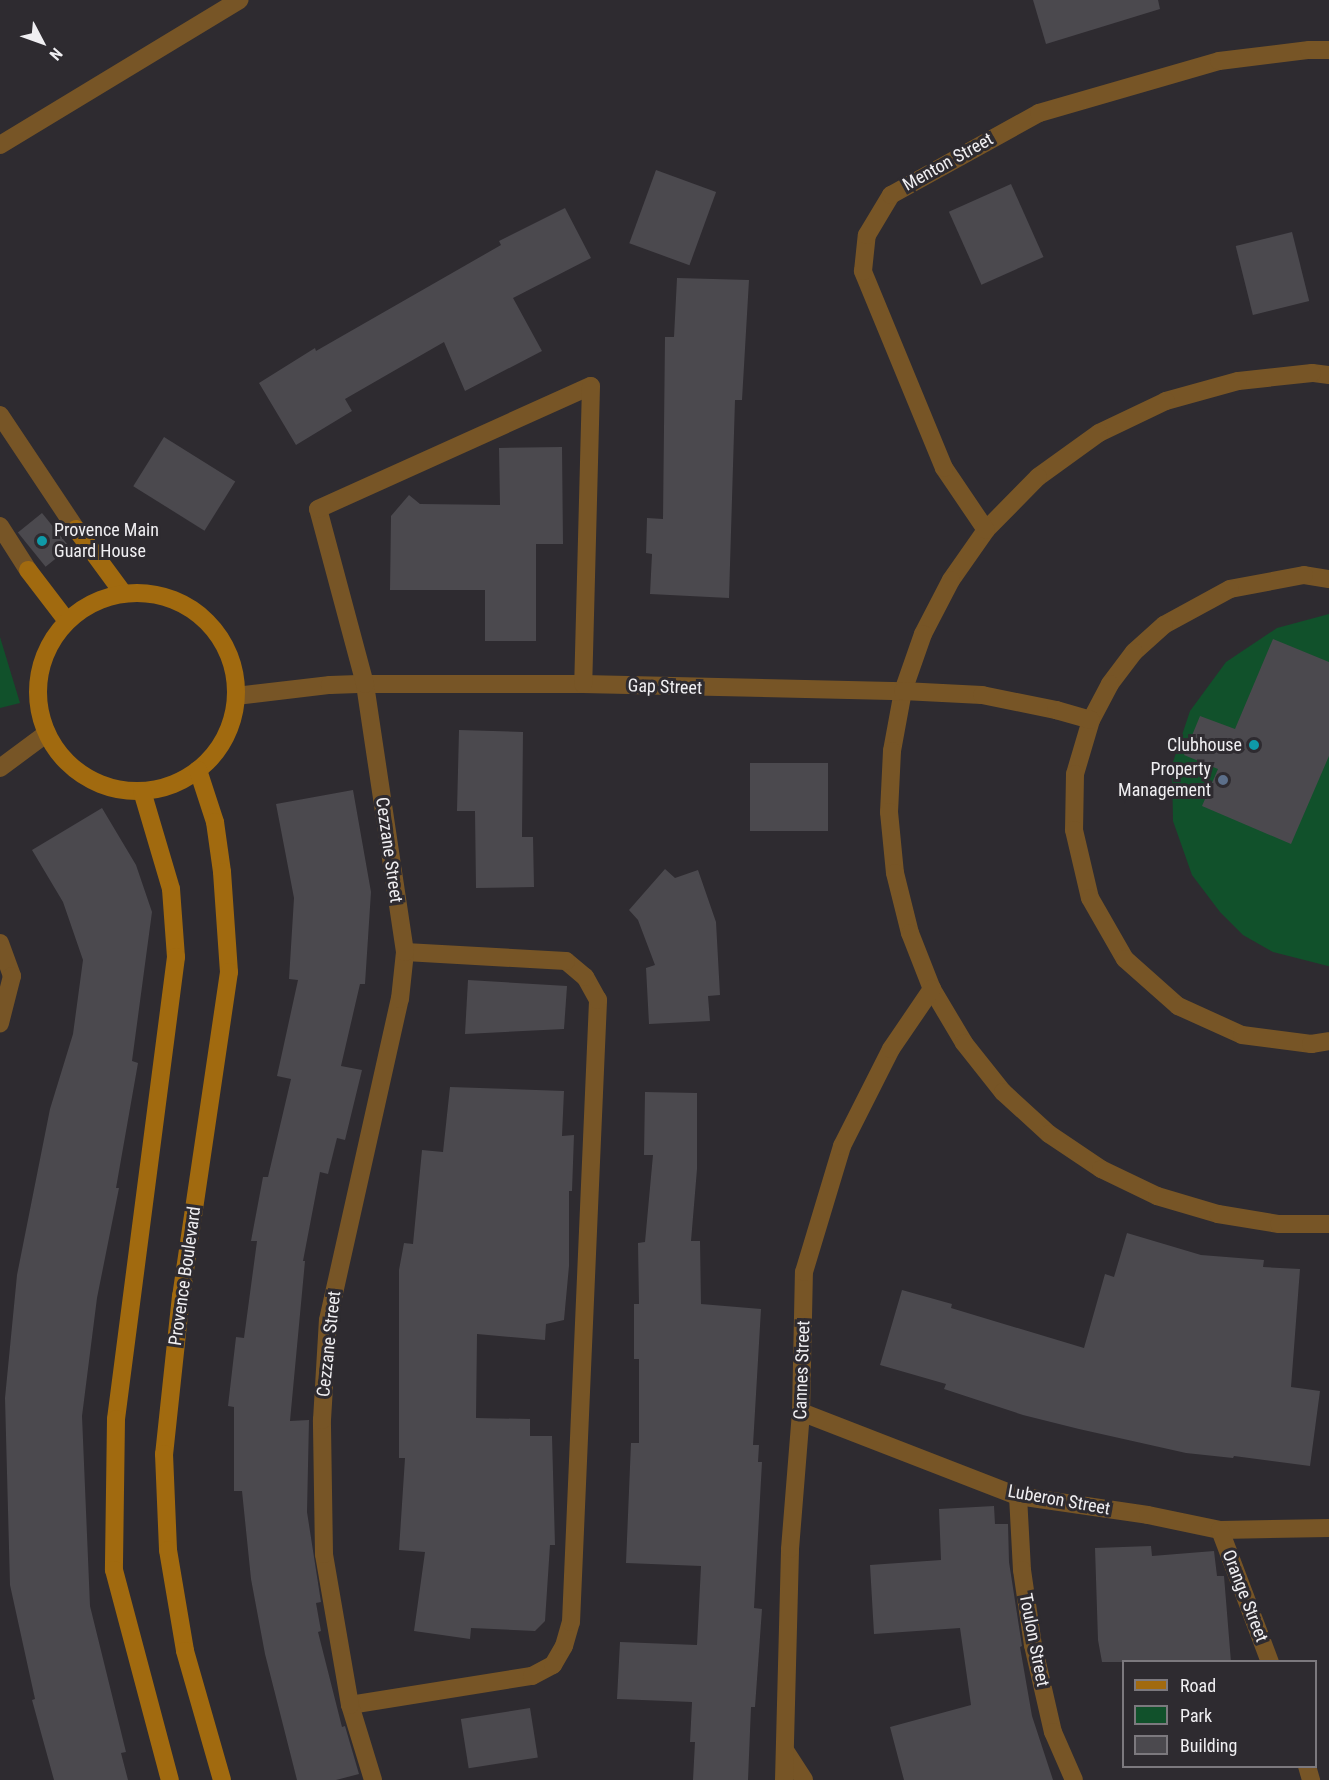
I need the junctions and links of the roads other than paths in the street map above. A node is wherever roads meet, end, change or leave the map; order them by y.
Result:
1 (239, 0) edge
2 (1329, 50) edge
3 (0, 145) edge
4 (1329, 375) edge
5 (0, 415) edge
6 (0, 526) edge
7 (986, 530) junction
8 (1329, 579) edge
9 (123, 594) junction
10 (67, 621) junction
11 (365, 684) junction
12 (583, 684) junction
13 (903, 691) junction
14 (236, 696) junction
15 (1091, 720) junction
16 (46, 734) junction
17 (0, 768) edge
18 (198, 770) junction
19 (142, 791) junction
20 (0, 943) edge
21 (405, 952) junction
22 (932, 989) junction
23 (0, 1023) edge
24 (1329, 1041) edge
25 (1329, 1224) edge
26 (801, 1412) junction
27 (1018, 1496) junction
28 (1329, 1528) edge
29 (1220, 1530) junction
30 (1269, 1660) edge
31 (350, 1705) junction
32 (786, 1752) junction
33 (170, 1780) edge
34 (222, 1780) edge
35 (373, 1780) edge
36 (784, 1780) edge
37 (804, 1780) edge
38 (1074, 1780) edge

1 - 3 street
2 - 7 street, Menton Street
4 - 7 street
5 - 9 street
6 - 10 street
7 - 13 street
8 - 15 street
9 - 10 street
9 - 14 street
10 - 16 street
11 - 12 street, Gap Street
11 - 12 street, Cezzane Street
11 - 14 street, Gap Street
11 - 21 street, Cezzane Street
12 - 13 street, Gap Street
13 - 15 street, Gap Street
13 - 22 street
14 - 18 street
15 - 24 street
16 - 17 street
16 - 19 street
18 - 19 street
18 - 34 street, Provence Boulevard
19 - 33 street
20 - 23 street
21 - 31 street, Cezzane Street
21 - 31 street
22 - 25 street
22 - 26 street, Cannes Street
26 - 27 street, Luberon Street
26 - 32 street, Cannes Street
27 - 29 street, Luberon Street
27 - 38 street, Toulon Street
28 - 29 street, Luberon Street
29 - 30 street, Orange Street
31 - 35 street, Cezzane Street
32 - 36 street, Cannes Street
32 - 37 street

